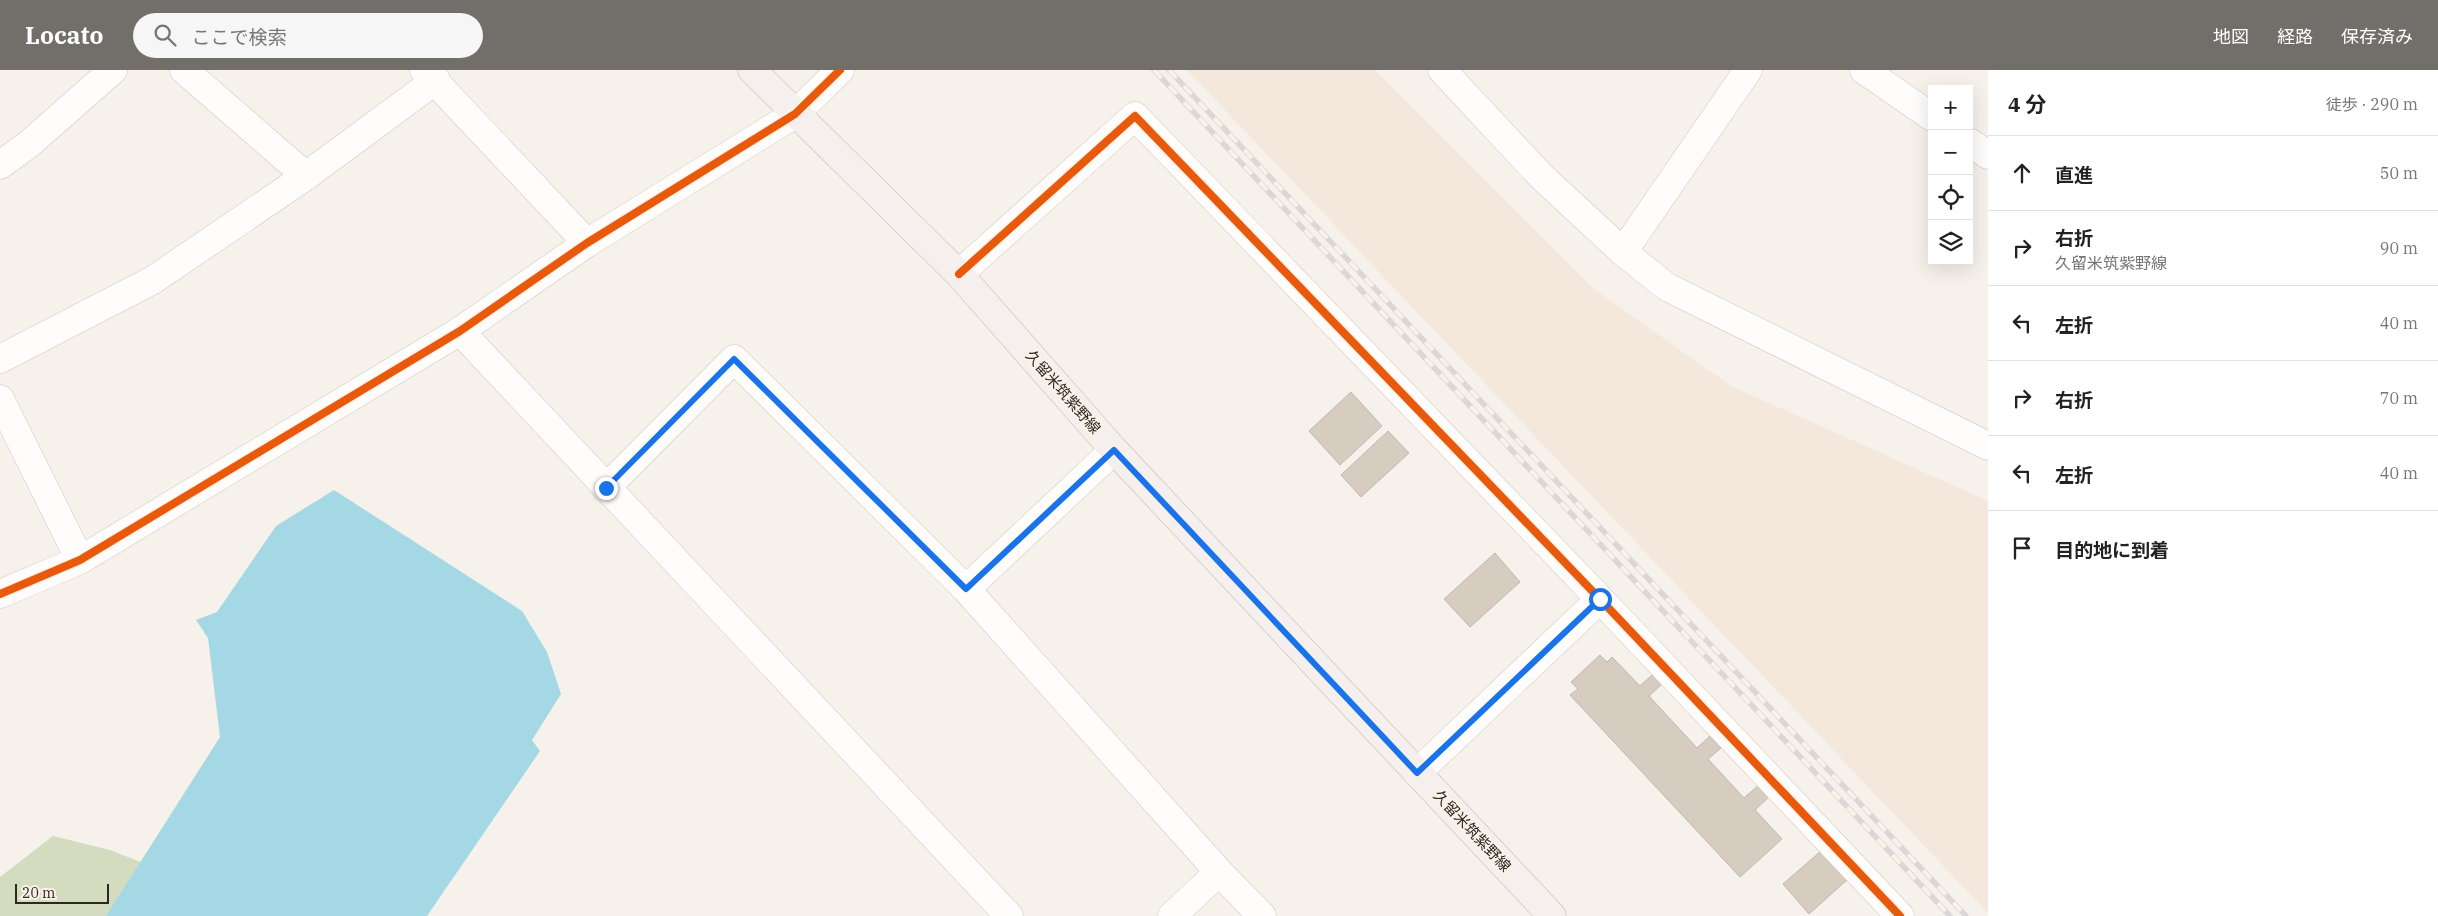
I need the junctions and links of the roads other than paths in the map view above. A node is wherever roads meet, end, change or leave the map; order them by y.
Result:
1 (114, 70) edge
2 (184, 70) edge
3 (752, 70) edge
4 (840, 70) edge
5 (1442, 70) edge
6 (1748, 70) edge
7 (1864, 70) edge
8 (430, 75) edge
9 (795, 114) junction
10 (1928, 114) edge
11 (1973, 145) edge
12 (1988, 155) edge
13 (0, 166) edge
14 (306, 176) junction
15 (586, 243) junction
16 (1623, 252) junction
17 (959, 274) junction
18 (460, 331) junction
19 (0, 359) edge
20 (0, 399) edge
21 (1988, 446) edge
22 (1114, 450) junction
23 (606, 488) junction
24 (80, 560) junction
25 (966, 589) junction
26 (0, 594) edge
27 (1600, 599) junction
28 (1417, 773) junction
29 (1219, 872) junction
30 (1009, 916) edge
31 (1172, 916) edge
32 (1262, 916) edge
33 (1552, 916) edge
34 (1900, 916) edge

1 - 13 street
2 - 14 street
3 - 9 main road, 久留米筑紫野線
4 - 9 street
5 - 16 street
6 - 16 street
7 - 10 street
8 - 14 street
8 - 15 street
9 - 15 street
9 - 17 main road, 久留米筑紫野線
11 - 12 street
14 - 19 street
15 - 18 street
16 - 21 street
17 - 22 main road, 久留米筑紫野線
17 - 27 street
18 - 23 street
18 - 24 street
20 - 24 street
22 - 25 street
22 - 28 main road, 久留米筑紫野線
23 - 25 street
23 - 30 street
24 - 26 street
25 - 29 street
27 - 28 street
27 - 34 street
28 - 33 main road, 久留米筑紫野線
29 - 31 street
29 - 32 street

